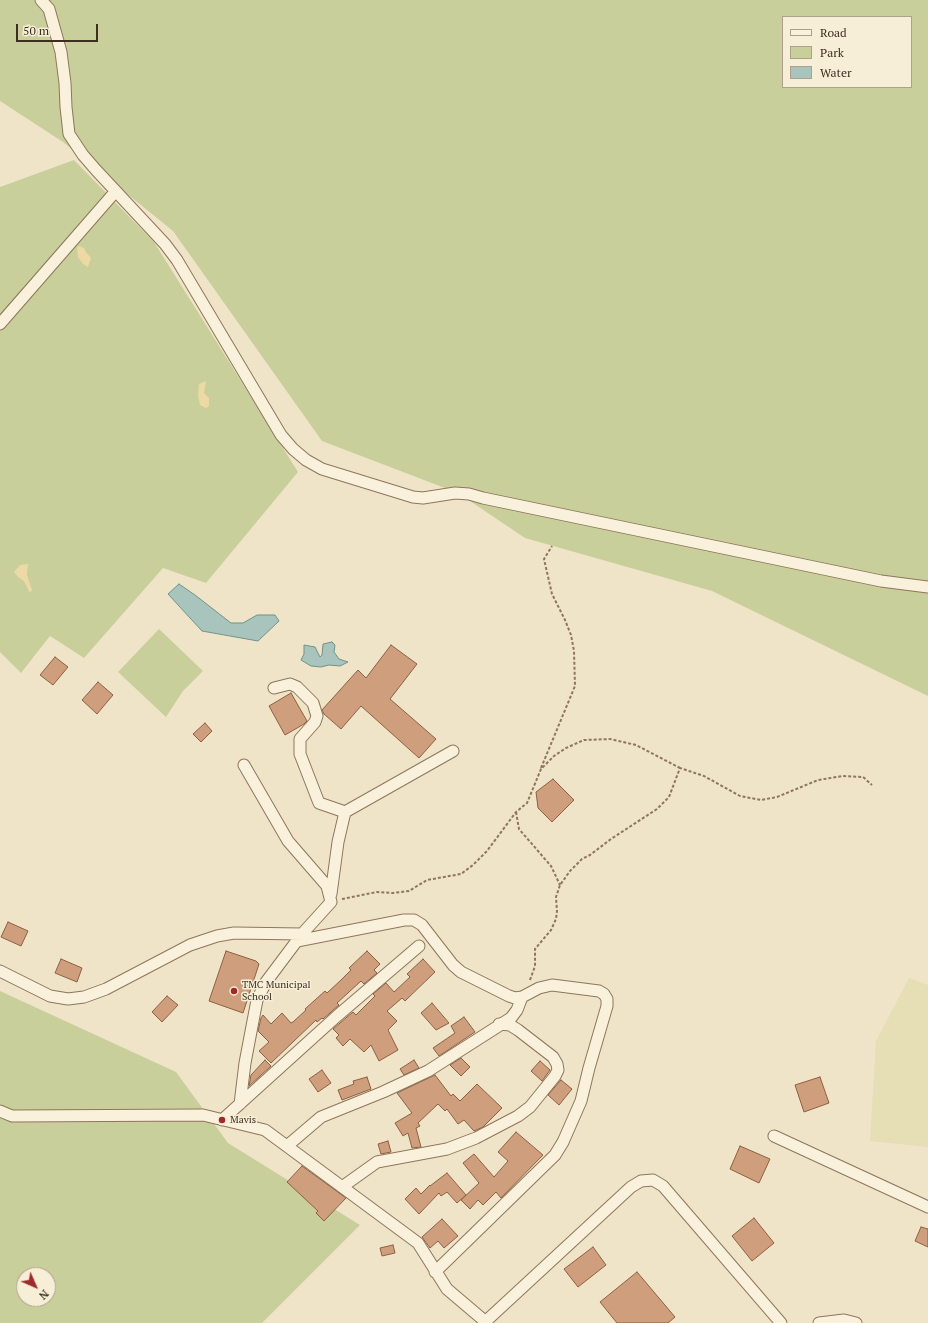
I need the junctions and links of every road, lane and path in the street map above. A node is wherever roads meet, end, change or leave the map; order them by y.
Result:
1 (41, 0) edge
2 (115, 192) junction
3 (0, 324) edge
4 (552, 546) dead end
5 (928, 587) edge
6 (274, 688) dead end
7 (453, 751) dead end
8 (244, 765) dead end
9 (680, 768) junction
10 (541, 769) junction
11 (872, 785) dead end
12 (345, 812) junction
13 (516, 812) junction
14 (560, 885) junction
15 (330, 902) junction
16 (300, 937) junction
17 (419, 946) dead end
18 (0, 971) edge
19 (522, 997) junction
20 (499, 1024) junction
21 (240, 1104) junction
22 (0, 1111) edge
23 (222, 1120) junction
24 (774, 1136) dead end
25 (287, 1146) junction
26 (342, 1187) junction
27 (928, 1206) edge
28 (435, 1272) junction
29 (486, 1322) edge
30 (781, 1323) edge
31 (818, 1323) edge
32 (856, 1323) edge

1 - 2 street
2 - 3 street
2 - 5 street
4 - 10 path
6 - 12 street
7 - 12 street
8 - 15 street
9 - 10 path
9 - 11 path
9 - 14 path
10 - 13 path
12 - 15 street
13 - 14 path
13 - 15 path
14 - 19 path
15 - 16 street
16 - 18 street
16 - 19 street
16 - 21 street
17 - 21 street
19 - 20 street
19 - 28 street
20 - 25 street
20 - 26 street
21 - 23 street
22 - 23 street
23 - 25 street
24 - 27 street
25 - 26 street
26 - 28 street
28 - 29 street
29 - 30 street
31 - 32 street

